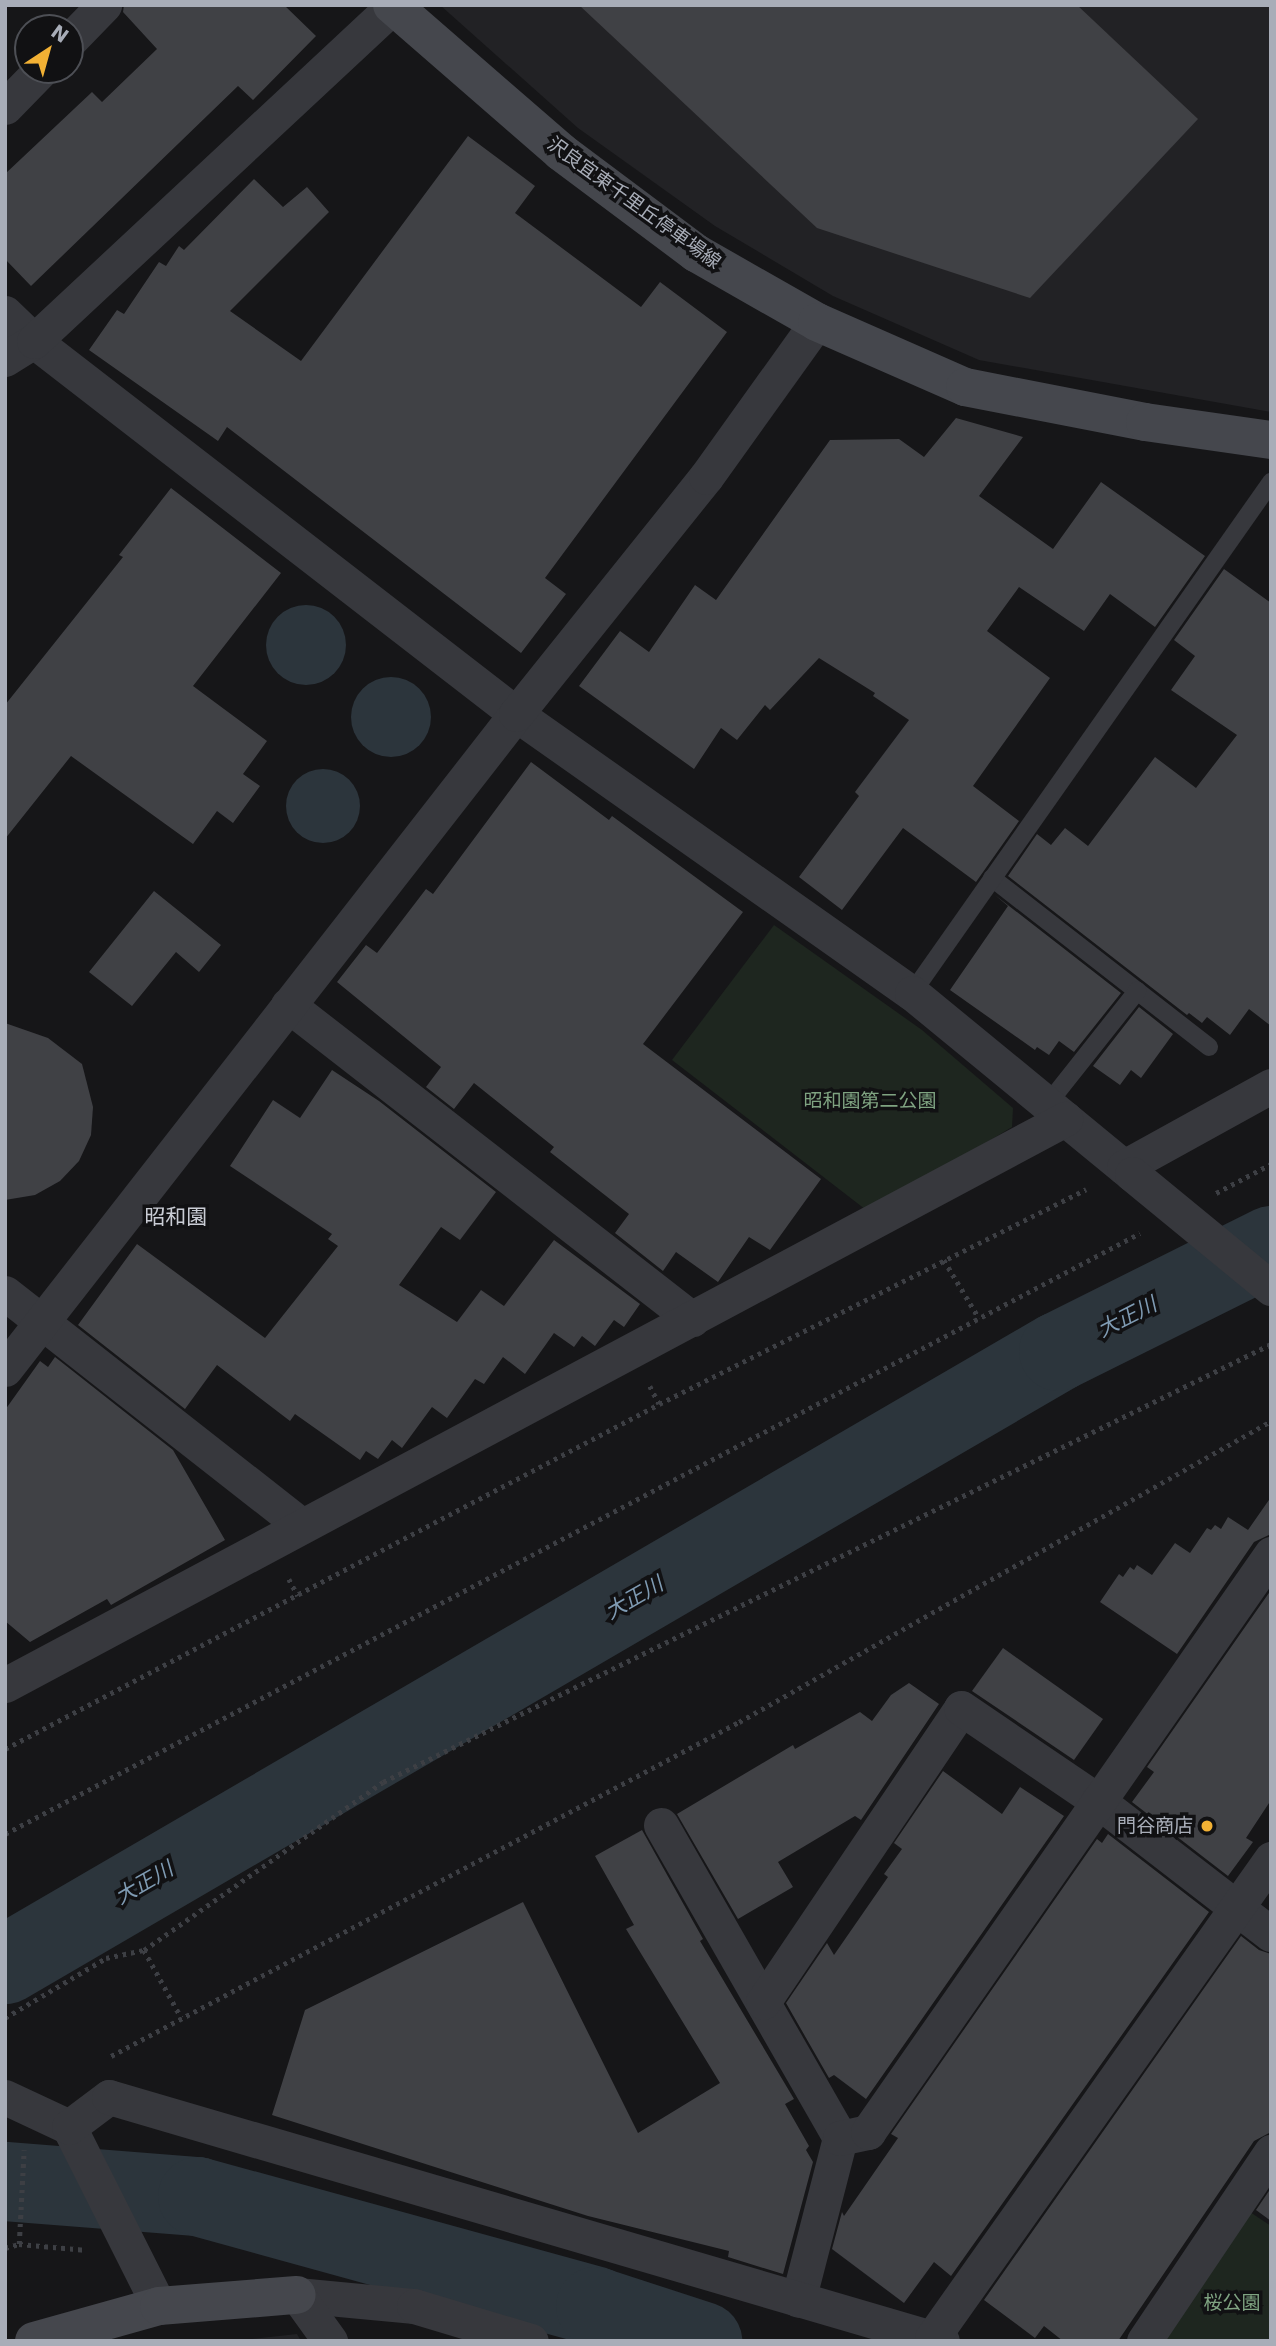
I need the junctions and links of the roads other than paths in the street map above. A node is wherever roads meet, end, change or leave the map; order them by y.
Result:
1 (104, 5) edge
2 (392, 6) edge
3 (84, 26) edge
4 (27, 84) edge
5 (5, 107) edge
6 (5, 313) edge
7 (817, 322) junction
8 (34, 341) junction
9 (5, 359) edge
10 (1271, 440) edge
11 (1271, 482) edge
12 (516, 714) junction
13 (992, 878) junction
14 (1137, 991) junction
15 (912, 993) junction
16 (288, 1005) junction
17 (1209, 1048) dead end
18 (1271, 1086) edge
19 (1055, 1112) junction
20 (1128, 1171) junction
21 (1271, 1288) edge
22 (5, 1293) edge
23 (692, 1319) junction
24 (41, 1321) junction
25 (5, 1368) edge
26 (301, 1525) junction
27 (1271, 1554) edge
28 (8, 1680) edge
29 (1098, 1801) junction
30 (661, 1825) dead end
31 (1271, 1859) edge
32 (1237, 1909) junction
33 (1271, 1934) edge
34 (763, 2002) junction
35 (7, 2098) edge
36 (69, 2127) junction
37 (840, 2138) junction
38 (1271, 2152) edge
39 (297, 2295) junction
40 (798, 2300) junction
41 (159, 2305) junction
42 (937, 2339) edge
43 (34, 2341) edge
44 (330, 2341) edge
45 (531, 2341) edge
46 (1144, 2341) edge

1 - 3 street
2 - 7 main road, 沢良宜東千里丘停車場線
2 - 8 street
4 - 5 street
6 - 8 street
7 - 10 main road, 沢良宜東千里丘停車場線
7 - 12 street
8 - 9 street
8 - 12 street
11 - 13 lane
12 - 15 street
12 - 16 street
13 - 14 lane
13 - 15 lane
14 - 17 lane
14 - 19 lane
15 - 19 street
16 - 23 street
16 - 24 street
18 - 20 street
19 - 20 street
19 - 23 street
20 - 21 street, bridge
22 - 24 street
23 - 26 street
24 - 25 street
24 - 26 street
26 - 28 street
27 - 29 street
29 - 32 street
29 - 34 street
29 - 37 street
30 - 34 street
31 - 32 street
32 - 33 street
32 - 42 street
34 - 37 street
35 - 36 street
36 - 40 street
36 - 41 street
37 - 40 street
38 - 46 street
39 - 41 main road
39 - 44 street
39 - 45 street
40 - 42 street
41 - 43 main road

